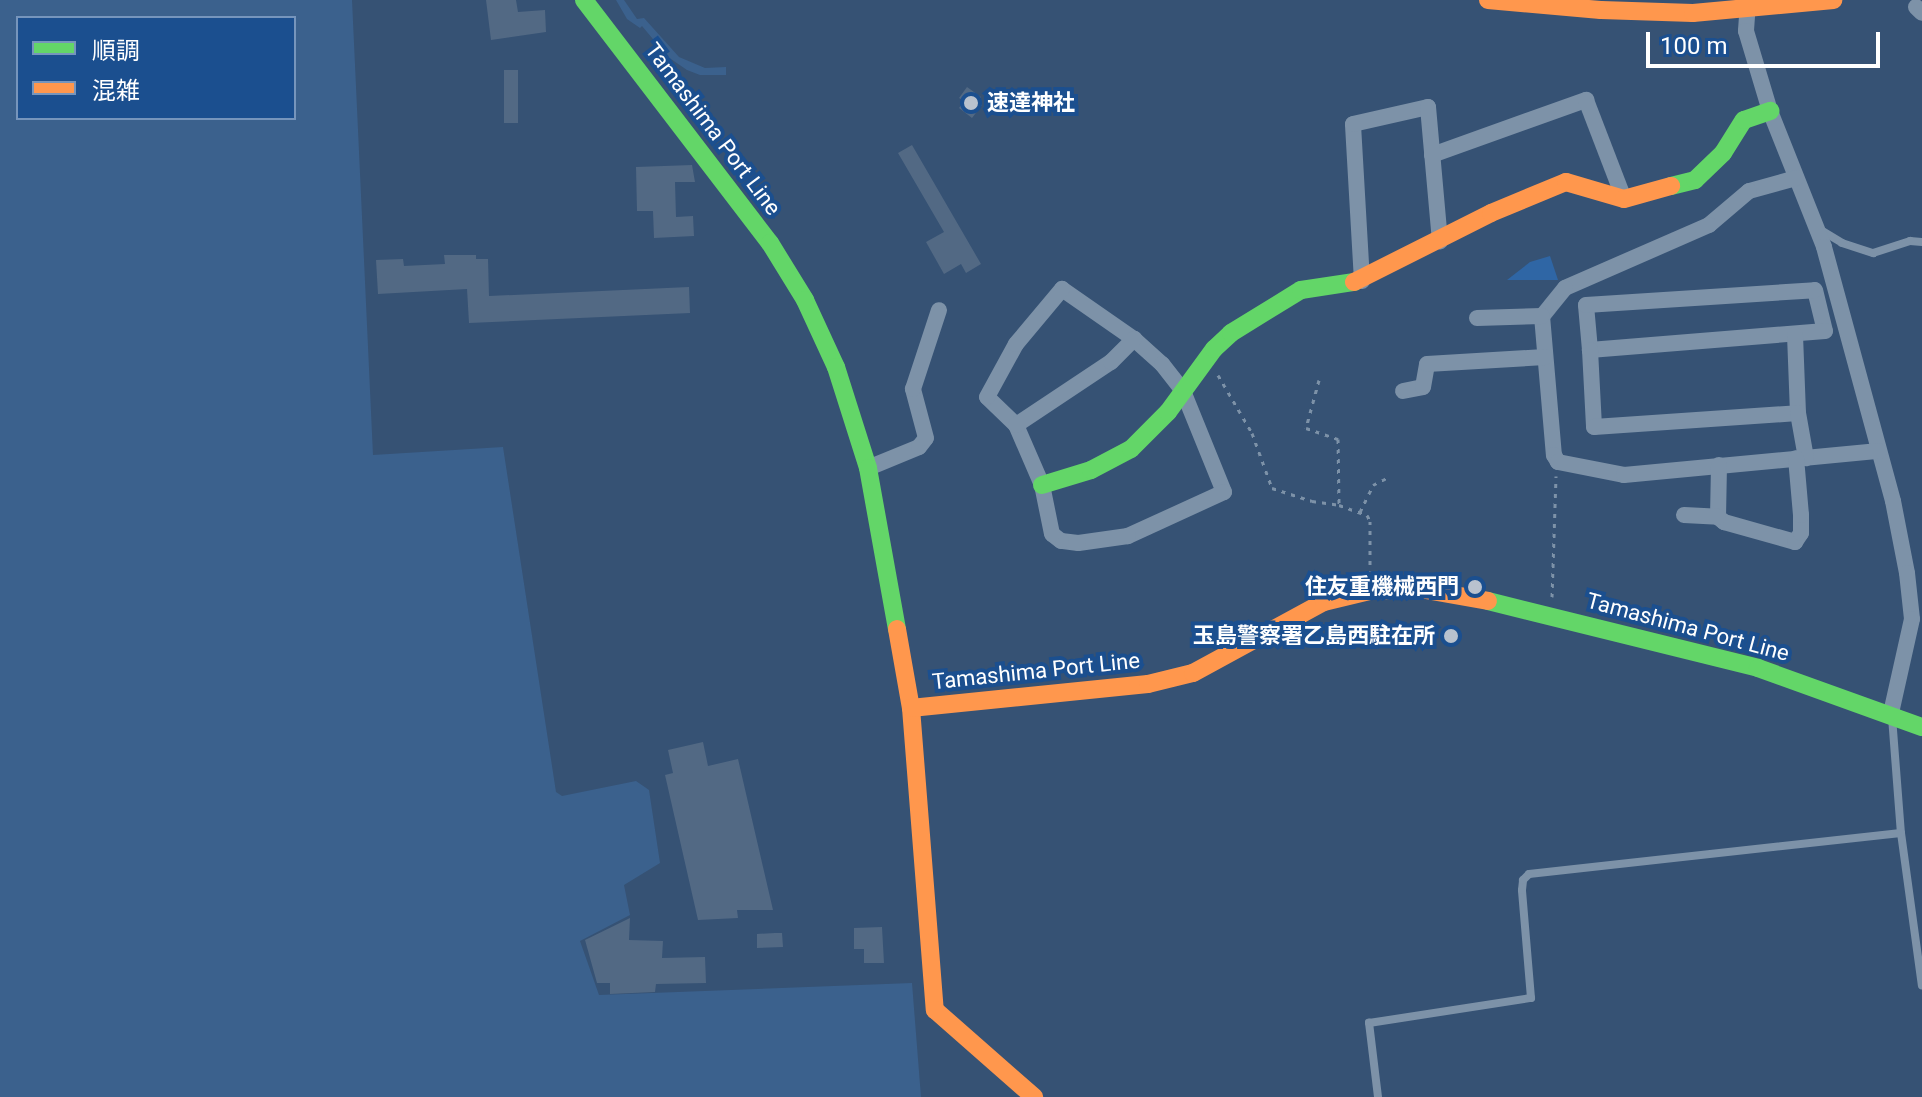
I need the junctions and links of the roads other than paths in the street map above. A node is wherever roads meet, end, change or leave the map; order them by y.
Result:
1 (584, 0) edge
2 (1488, 0) edge
3 (1833, 0) edge
4 (1748, 5) edge
5 (1770, 111) junction
6 (1432, 155) junction
7 (1796, 178) junction
8 (1624, 199) junction
9 (1816, 228) junction
10 (1440, 241) junction
11 (1922, 242) edge
12 (1362, 281) junction
13 (939, 310) dead end
14 (1542, 316) junction
15 (1477, 318) dead end
16 (1795, 335) junction
17 (1134, 339) junction
18 (1590, 350) junction
19 (1545, 357) junction
20 (1183, 391) junction
21 (1403, 391) dead end
22 (1798, 413) junction
23 (1016, 425) junction
24 (1879, 451) junction
25 (1801, 458) junction
26 (1719, 465) junction
27 (868, 468) junction
28 (1042, 485) junction
29 (1684, 515) dead end
30 (1718, 517) junction
31 (911, 708) junction
32 (1891, 713) junction
33 (1922, 727) edge
34 (1901, 833) junction
35 (1920, 953) edge
36 (1922, 986) edge
37 (1034, 1097) edge
38 (1378, 1097) edge

1 - 27 main road, Tamashima Port Line
2 - 4 main road
3 - 4 main road
4 - 5 street
5 - 7 street
5 - 8 main road
6 - 8 street
6 - 10 street
6 - 12 street
7 - 9 street
7 - 14 street
8 - 10 main road
9 - 11 lane
9 - 24 street
10 - 12 main road
12 - 20 main road
13 - 27 street
14 - 15 street
14 - 19 street
16 - 18 street
16 - 18 street
16 - 22 street
17 - 20 street
17 - 23 street
17 - 23 street
18 - 22 street
19 - 21 street
19 - 26 street
20 - 28 main road
20 - 28 street
22 - 25 street
23 - 28 street
24 - 25 street
24 - 32 street
25 - 26 street
25 - 30 street
26 - 30 street
27 - 31 main road, Tamashima Port Line
29 - 30 street
31 - 32 main road, Tamashima Port Line
31 - 37 main road
32 - 33 main road, Tamashima Port Line
32 - 34 lane
34 - 35 lane
34 - 38 lane
35 - 36 lane

